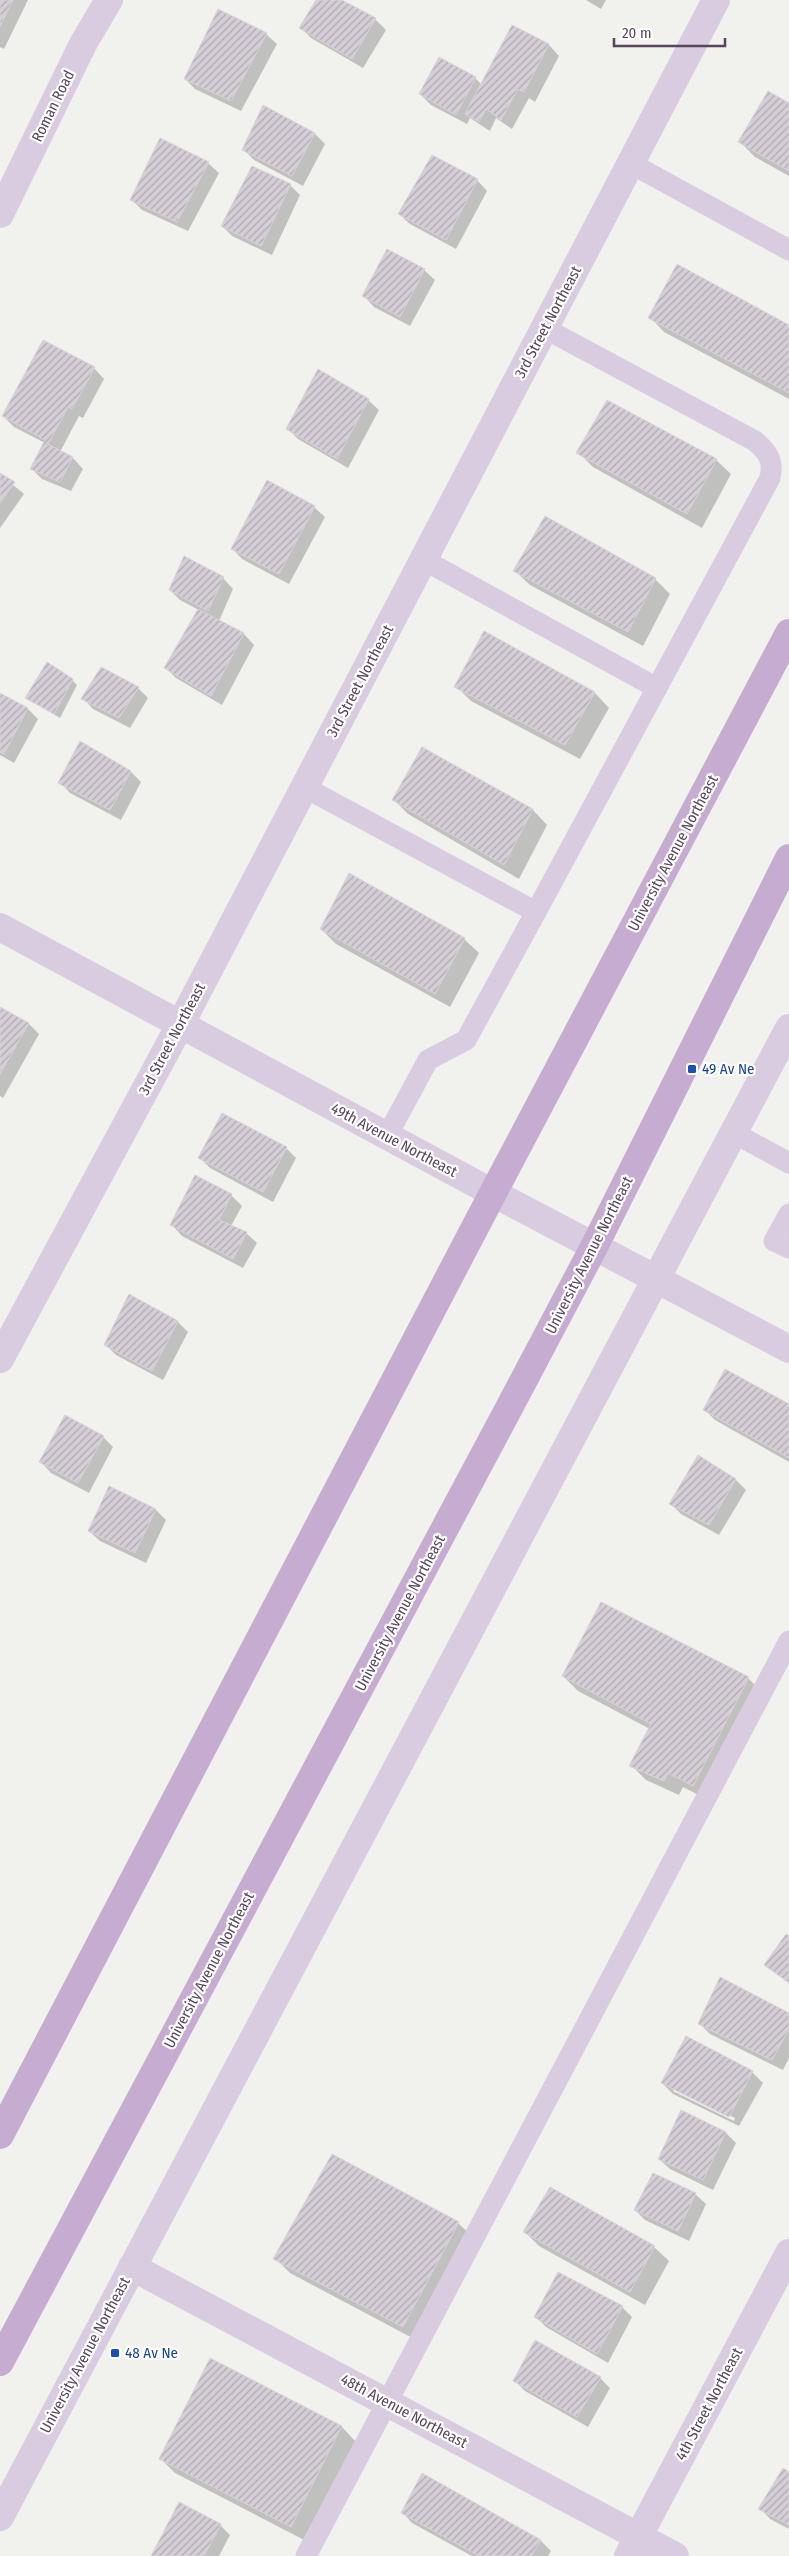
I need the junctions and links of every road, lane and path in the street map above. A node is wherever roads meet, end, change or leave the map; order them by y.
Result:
1 (109, 0) edge
2 (716, 0) edge
3 (630, 163) junction
4 (0, 214) edge
5 (789, 250) edge
6 (544, 328) junction
7 (424, 560) junction
8 (789, 633) edge
9 (657, 688) junction
10 (304, 787) junction
11 (789, 858) edge
12 (536, 912) junction
13 (0, 927) edge
14 (180, 1025) junction
15 (789, 1028) edge
16 (734, 1133) junction
17 (387, 1136) junction
18 (789, 1162) edge
19 (493, 1193) junction
20 (789, 1214) edge
21 (594, 1247) junction
22 (789, 1248) edge
23 (656, 1279) junction
24 (789, 1349) edge
25 (0, 1359) edge
26 (789, 1641) edge
27 (0, 2135) edge
28 (789, 2253) edge
29 (132, 2266) junction
30 (0, 2362) edge
31 (386, 2402) junction
32 (0, 2517) edge
33 (633, 2546) edge
34 (306, 2556) edge
35 (675, 2556) edge

1 - 4 street, Roman Road
2 - 3 street, 3rd Street Northeast
3 - 5 lane
3 - 6 street, 3rd Street Northeast
6 - 7 street, 3rd Street Northeast
6 - 9 lane
7 - 9 lane
7 - 10 street, 3rd Street Northeast
8 - 19 main road, University Avenue Northeast
9 - 12 lane
10 - 12 lane
10 - 14 street, 3rd Street Northeast
11 - 21 main road, University Avenue Northeast
12 - 17 lane
13 - 14 street, 49th Avenue Northeast
14 - 17 street, 49th Avenue Northeast
14 - 25 street, 3rd Street Northeast
15 - 16 street, University Avenue Northeast
16 - 18 lane
16 - 23 street, University Avenue Northeast
17 - 19 street, 49th Avenue Northeast
19 - 21 street, 49th Avenue Northeast
19 - 27 main road, University Avenue Northeast
20 - 22 lane
21 - 23 street, 49th Avenue Northeast
21 - 30 main road, University Avenue Northeast
23 - 24 street, 49th Avenue Northeast
23 - 29 street, University Avenue Northeast
26 - 31 lane
28 - 33 street, 4th Street Northeast
29 - 31 street, 48th Avenue Northeast
29 - 32 street, University Avenue Northeast
31 - 33 street, 48th Avenue Northeast
31 - 34 lane
33 - 35 street, 48th Avenue Northeast

